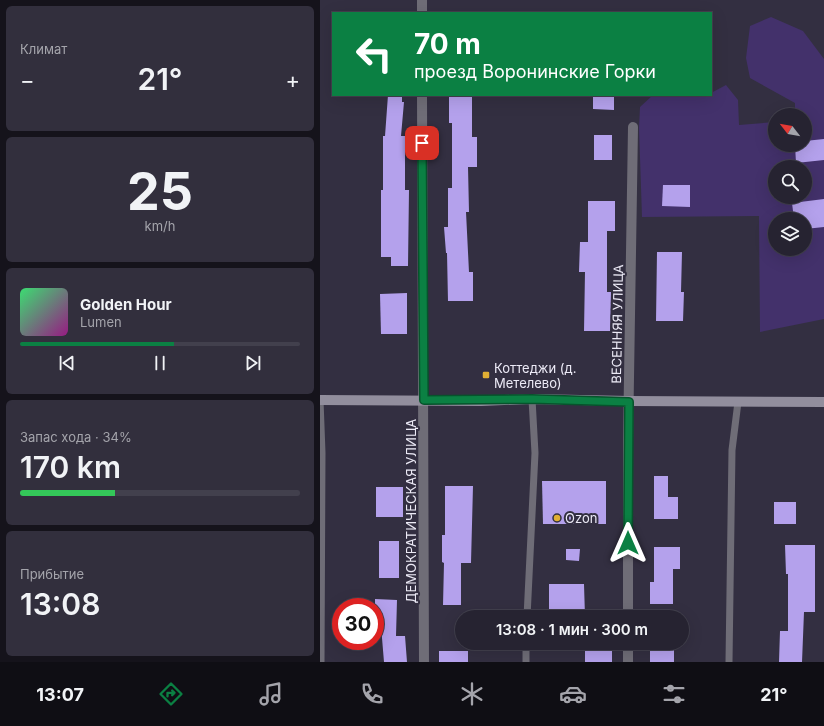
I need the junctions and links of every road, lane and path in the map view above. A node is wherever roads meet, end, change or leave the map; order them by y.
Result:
1 (422, 0) edge
2 (422, 12) edge
3 (422, 96) edge
4 (633, 127) dead end
5 (532, 399) junction
6 (320, 400) edge
7 (424, 400) junction
8 (629, 402) junction
9 (738, 402) junction
10 (824, 402) edge
11 (527, 610) edge
12 (628, 610) edge
13 (526, 650) edge
14 (628, 650) edge
15 (321, 662) edge
16 (424, 662) edge
17 (526, 662) edge
18 (628, 662) edge
19 (729, 662) edge

1 - 2 street
3 - 7 street, ДЕМОКРАТИЧЕСКАЯ УЛИЦА
4 - 8 street, ВЕСЕННЯЯ УЛИЦА
5 - 7 street
5 - 8 street
5 - 11 lane
6 - 7 street
6 - 15 lane
7 - 16 street, ДЕМОКРАТИЧЕСКАЯ УЛИЦА
8 - 9 street
8 - 12 street, ВЕСЕННЯЯ УЛИЦА
9 - 10 street
9 - 19 lane
13 - 17 lane
14 - 18 street

